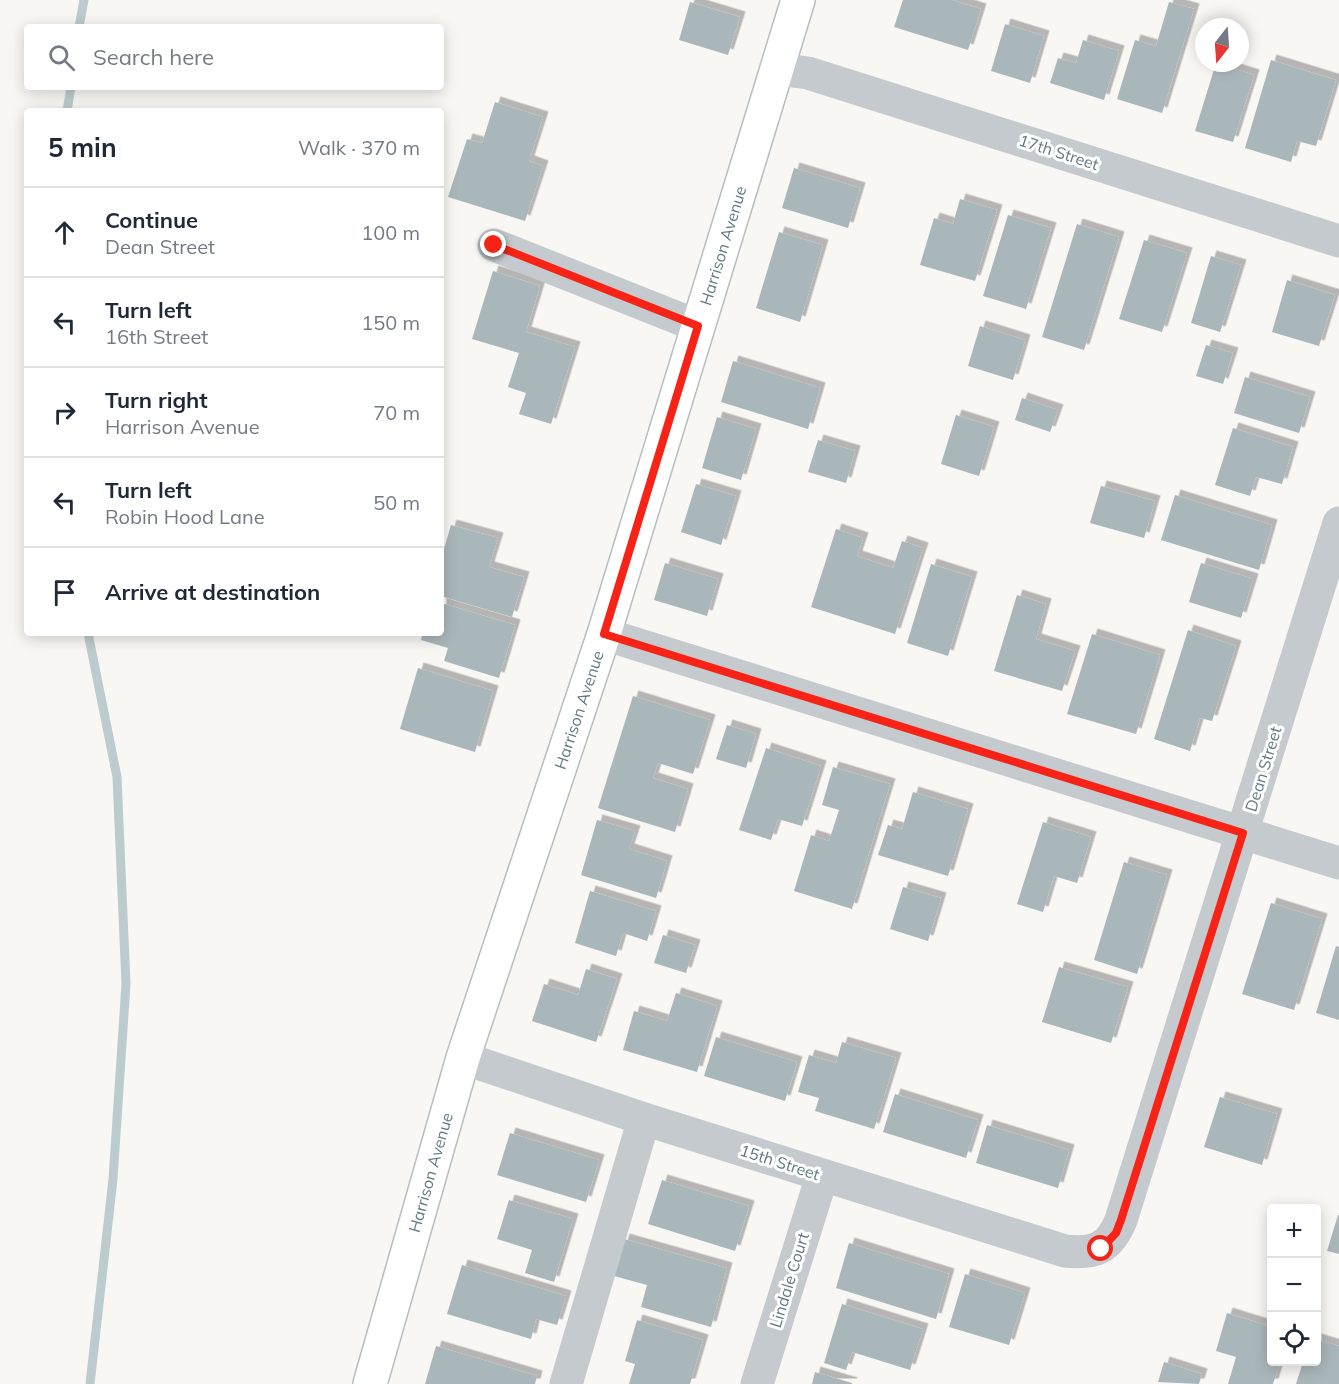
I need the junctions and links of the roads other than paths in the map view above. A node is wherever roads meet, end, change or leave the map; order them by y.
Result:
1 (798, 0) edge
2 (777, 69) junction
3 (1339, 241) edge
4 (494, 245) dead end
5 (698, 326) junction
6 (1339, 523) edge
7 (604, 634) junction
8 (1243, 833) junction
9 (1339, 863) edge
10 (463, 1058) junction
11 (644, 1119) junction
12 (822, 1176) junction
13 (1101, 1249) joint
14 (370, 1384) edge
15 (566, 1384) edge
16 (757, 1384) edge

1 - 2 main road, Harrison Avenue
2 - 3 street, 17th Street
2 - 5 main road, Harrison Avenue
4 - 5 street
5 - 7 main road, Harrison Avenue
6 - 8 street, Dean Street
7 - 8 street
7 - 10 main road, Harrison Avenue
8 - 9 street
8 - 13 street, Dean Street
10 - 11 street, 15th Street
10 - 14 main road, Harrison Avenue
11 - 12 street, 15th Street
11 - 15 street
12 - 13 street, 15th Street
12 - 16 street, Lindale Court

